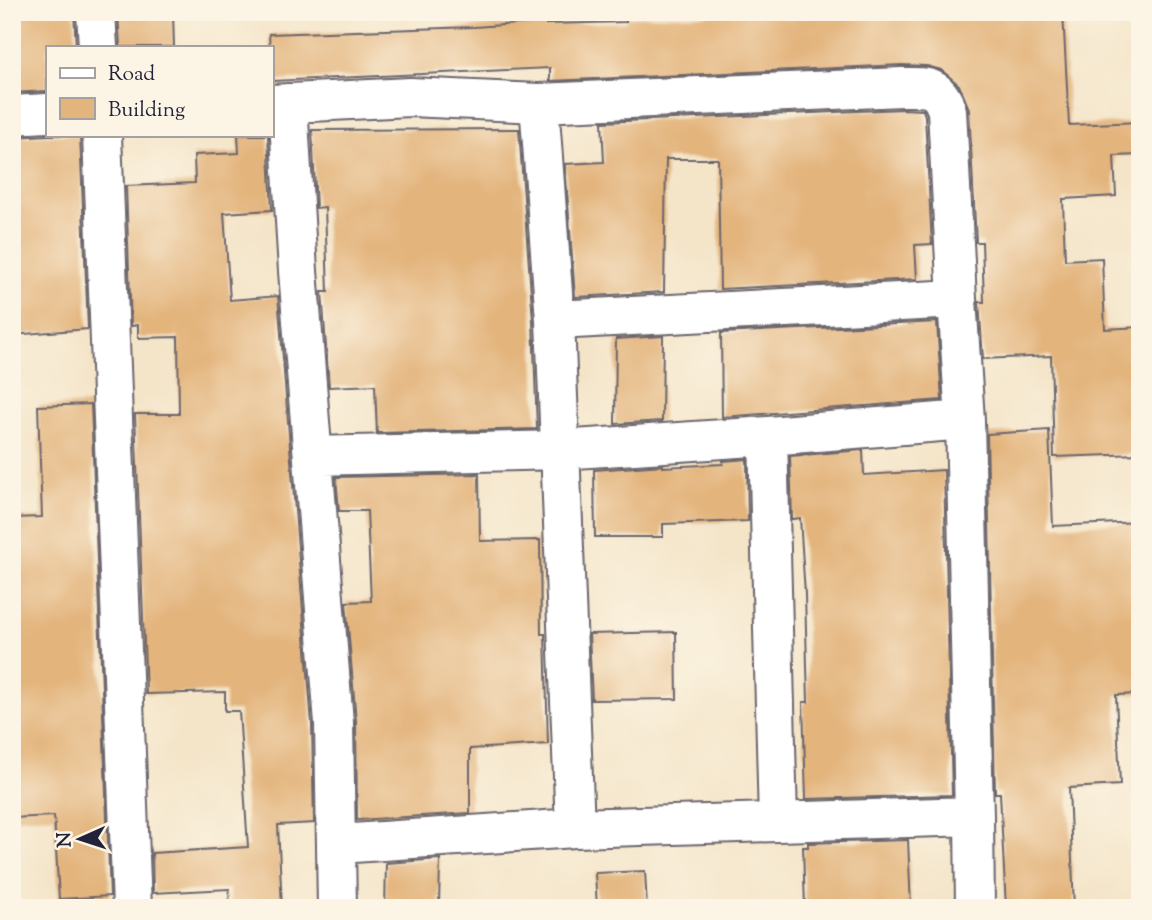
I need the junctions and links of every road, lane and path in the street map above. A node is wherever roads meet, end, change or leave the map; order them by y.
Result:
1 (96, 12) edge
2 (98, 46) edge
3 (539, 103) junction
4 (280, 104) edge
5 (46, 113) edge
6 (12, 115) edge
7 (102, 136) edge
8 (957, 299) junction
9 (555, 320) junction
10 (965, 420) junction
11 (768, 436) junction
12 (560, 450) junction
13 (313, 456) junction
14 (974, 816) junction
15 (778, 821) junction
16 (575, 828) junction
17 (338, 844) junction
18 (132, 908) edge
19 (337, 908) edge
20 (975, 908) edge

1 - 2 street
3 - 4 street
3 - 8 street
3 - 9 street
4 - 13 street
5 - 6 street
7 - 18 street
8 - 9 street
8 - 10 street
9 - 12 street
10 - 11 street
10 - 14 street
11 - 12 street
11 - 15 street
12 - 13 street
12 - 16 street
13 - 17 street
14 - 15 street
14 - 20 street
15 - 16 street
16 - 17 street
17 - 19 street

